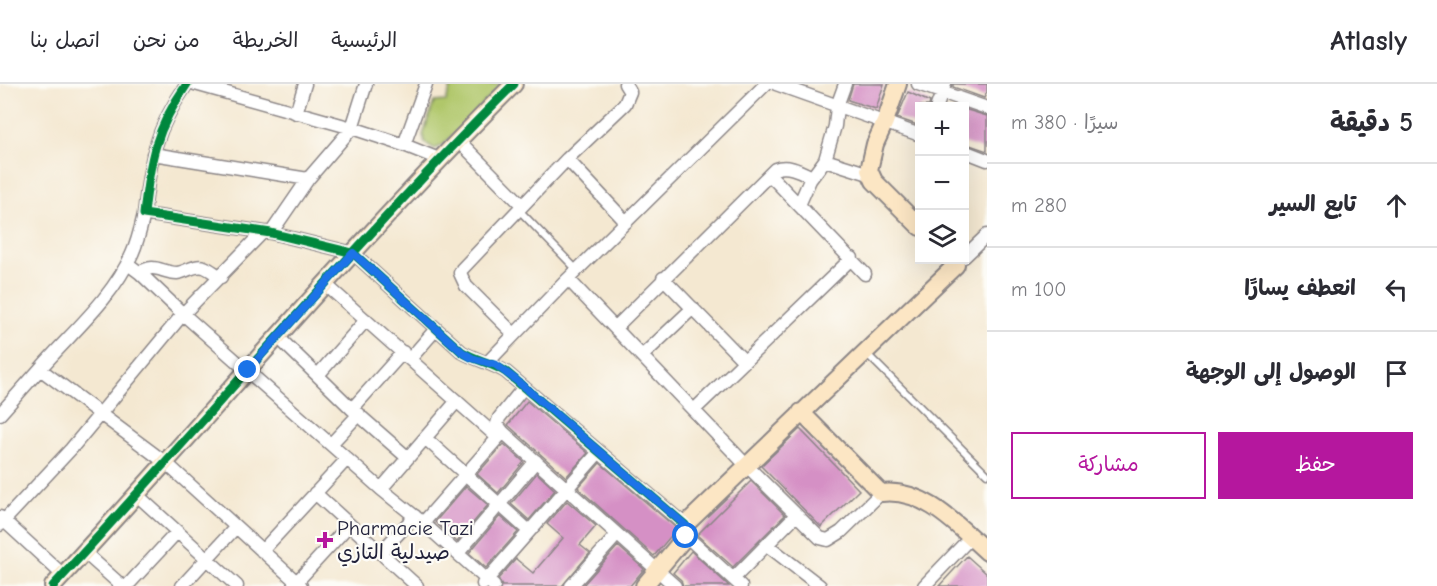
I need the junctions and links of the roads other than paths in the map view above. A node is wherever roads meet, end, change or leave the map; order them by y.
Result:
1 (187, 84) edge
2 (195, 84) edge
3 (305, 84) edge
4 (366, 84) edge
5 (426, 84) edge
6 (514, 84) edge
7 (625, 84) edge
8 (766, 84) edge
9 (776, 84) edge
10 (845, 84) edge
11 (898, 84) edge
12 (918, 84) edge
13 (944, 89) edge
14 (837, 106) junction
15 (987, 108) edge
16 (296, 113) junction
17 (885, 122) junction
18 (352, 128) junction
19 (915, 133) edge
20 (458, 140) junction
21 (405, 146) junction
22 (969, 153) edge
23 (153, 154) junction
24 (439, 159) junction
25 (567, 159) junction
26 (825, 160) junction
27 (987, 160) edge
28 (870, 174) junction
29 (770, 175) junction
30 (812, 177) junction
31 (308, 179) junction
32 (800, 206) junction
33 (520, 207) junction
34 (144, 214) junction
35 (626, 222) junction
36 (915, 222) edge
37 (267, 232) junction
38 (987, 235) edge
39 (969, 251) edge
40 (353, 253) junction
41 (852, 258) junction
42 (128, 264) junction
43 (954, 264) edge
44 (140, 273) junction
45 (865, 274) dead end
46 (572, 275) junction
47 (221, 277) junction
48 (663, 278) junction
49 (324, 283) junction
50 (693, 308) junction
51 (183, 314) junction
52 (366, 320) junction
53 (615, 328) junction
54 (436, 329) junction
55 (514, 334) junction
56 (278, 337) junction
57 (864, 352) junction
58 (406, 355) junction
59 (642, 356) junction
60 (744, 361) junction
61 (488, 362) junction
62 (40, 369) junction
63 (248, 370) junction
64 (318, 375) junction
65 (524, 387) junction
66 (457, 401) junction
67 (694, 410) junction
68 (100, 412) junction
69 (355, 412) junction
70 (801, 412) junction
71 (0, 414) edge
72 (500, 435) junction
73 (425, 438) junction
74 (331, 444) junction
75 (599, 452) junction
76 (408, 458) junction
77 (347, 459) junction
78 (536, 461) junction
79 (166, 463) junction
80 (746, 465) junction
81 (465, 472) junction
82 (987, 474) edge
83 (567, 488) junction
84 (381, 489) junction
85 (315, 493) junction
86 (881, 493) junction
87 (137, 495) junction
88 (499, 504) junction
89 (796, 515) junction
90 (419, 520) junction
91 (1, 521) edge
92 (349, 525) junction
93 (236, 527) junction
94 (686, 530) junction
95 (529, 531) junction
96 (177, 532) junction
97 (617, 535) junction
98 (971, 537) junction
99 (767, 545) junction
100 (262, 551) junction
101 (84, 552) junction
102 (987, 552) edge
103 (380, 553) junction
104 (458, 553) junction
105 (207, 558) junction
106 (658, 570) junction
107 (58, 581) edge
108 (737, 583) edge
109 (488, 584) edge
110 (297, 585) edge
111 (575, 585) edge
112 (122, 586) edge
113 (127, 586) edge
114 (182, 586) edge
115 (237, 586) edge
116 (417, 586) edge
117 (644, 586) edge
118 (675, 586) edge
119 (820, 586) edge
120 (924, 586) edge

1 - 23 street
2 - 16 street
3 - 16 street
4 - 18 street
5 - 21 street
6 - 20 street
7 - 25 street
8 - 35 street
9 - 14 street
10 - 14 street
11 - 17 street
12 - 13 street
13 - 15 street
14 - 17 street
14 - 26 street
16 - 18 street
17 - 19 street
17 - 28 street
18 - 21 street
18 - 31 street
20 - 24 street
20 - 33 street
21 - 24 street
22 - 27 street
23 - 31 street
23 - 34 street
24 - 40 street
25 - 33 street
25 - 35 street
26 - 28 street
26 - 30 street
28 - 36 street
29 - 30 street
29 - 32 street
29 - 48 street
30 - 32 street
31 - 37 street
32 - 41 street
33 - 46 lane
33 - 55 street
34 - 37 street
34 - 42 street
35 - 46 street
37 - 40 street
37 - 47 street
38 - 39 street
40 - 49 street
40 - 54 street
41 - 45 street
41 - 60 street
42 - 44 street
42 - 62 street
43 - 57 street
44 - 47 street
44 - 51 street
46 - 53 street
46 - 55 street
47 - 51 street
48 - 50 street
48 - 53 street
49 - 52 street
49 - 56 street
50 - 59 street
50 - 60 street
51 - 63 street
51 - 68 street
52 - 58 street
52 - 64 street
53 - 59 street
54 - 58 street
54 - 61 street
55 - 61 street
56 - 63 street
56 - 64 street
57 - 70 street
57 - 82 lane
58 - 66 street
58 - 69 street
59 - 67 street
60 - 67 street
61 - 65 street
62 - 68 street
62 - 71 street
63 - 74 street
63 - 79 street
64 - 69 street
65 - 72 street
65 - 75 street
66 - 72 street
66 - 73 street
67 - 80 street
68 - 79 street
68 - 91 street
69 - 74 street
69 - 76 street
70 - 80 street
70 - 86 street
72 - 78 street
72 - 81 street
73 - 76 street
73 - 81 street
74 - 77 street
75 - 83 street
75 - 94 street
76 - 84 street
77 - 84 street
77 - 85 street
78 - 83 street
78 - 88 street
79 - 87 street
79 - 93 street
80 - 89 street
80 - 94 street
81 - 88 street
81 - 90 street
83 - 95 street
83 - 97 street
84 - 90 street
85 - 92 street
85 - 100 street
86 - 89 street
86 - 98 street
87 - 96 street
87 - 101 street
88 - 95 street
88 - 104 street
89 - 99 street
90 - 103 street
90 - 104 street
91 - 107 street
92 - 103 street
92 - 110 street
93 - 100 street
93 - 105 street
94 - 106 street
94 - 108 street
95 - 109 street
96 - 105 street
96 - 113 street
97 - 106 street
97 - 111 street
98 - 102 street
98 - 120 street
99 - 108 street
99 - 119 street
100 - 110 street
101 - 107 street
101 - 112 street
103 - 116 street
104 - 109 street
105 - 114 street
105 - 115 street
106 - 117 street
106 - 118 street

